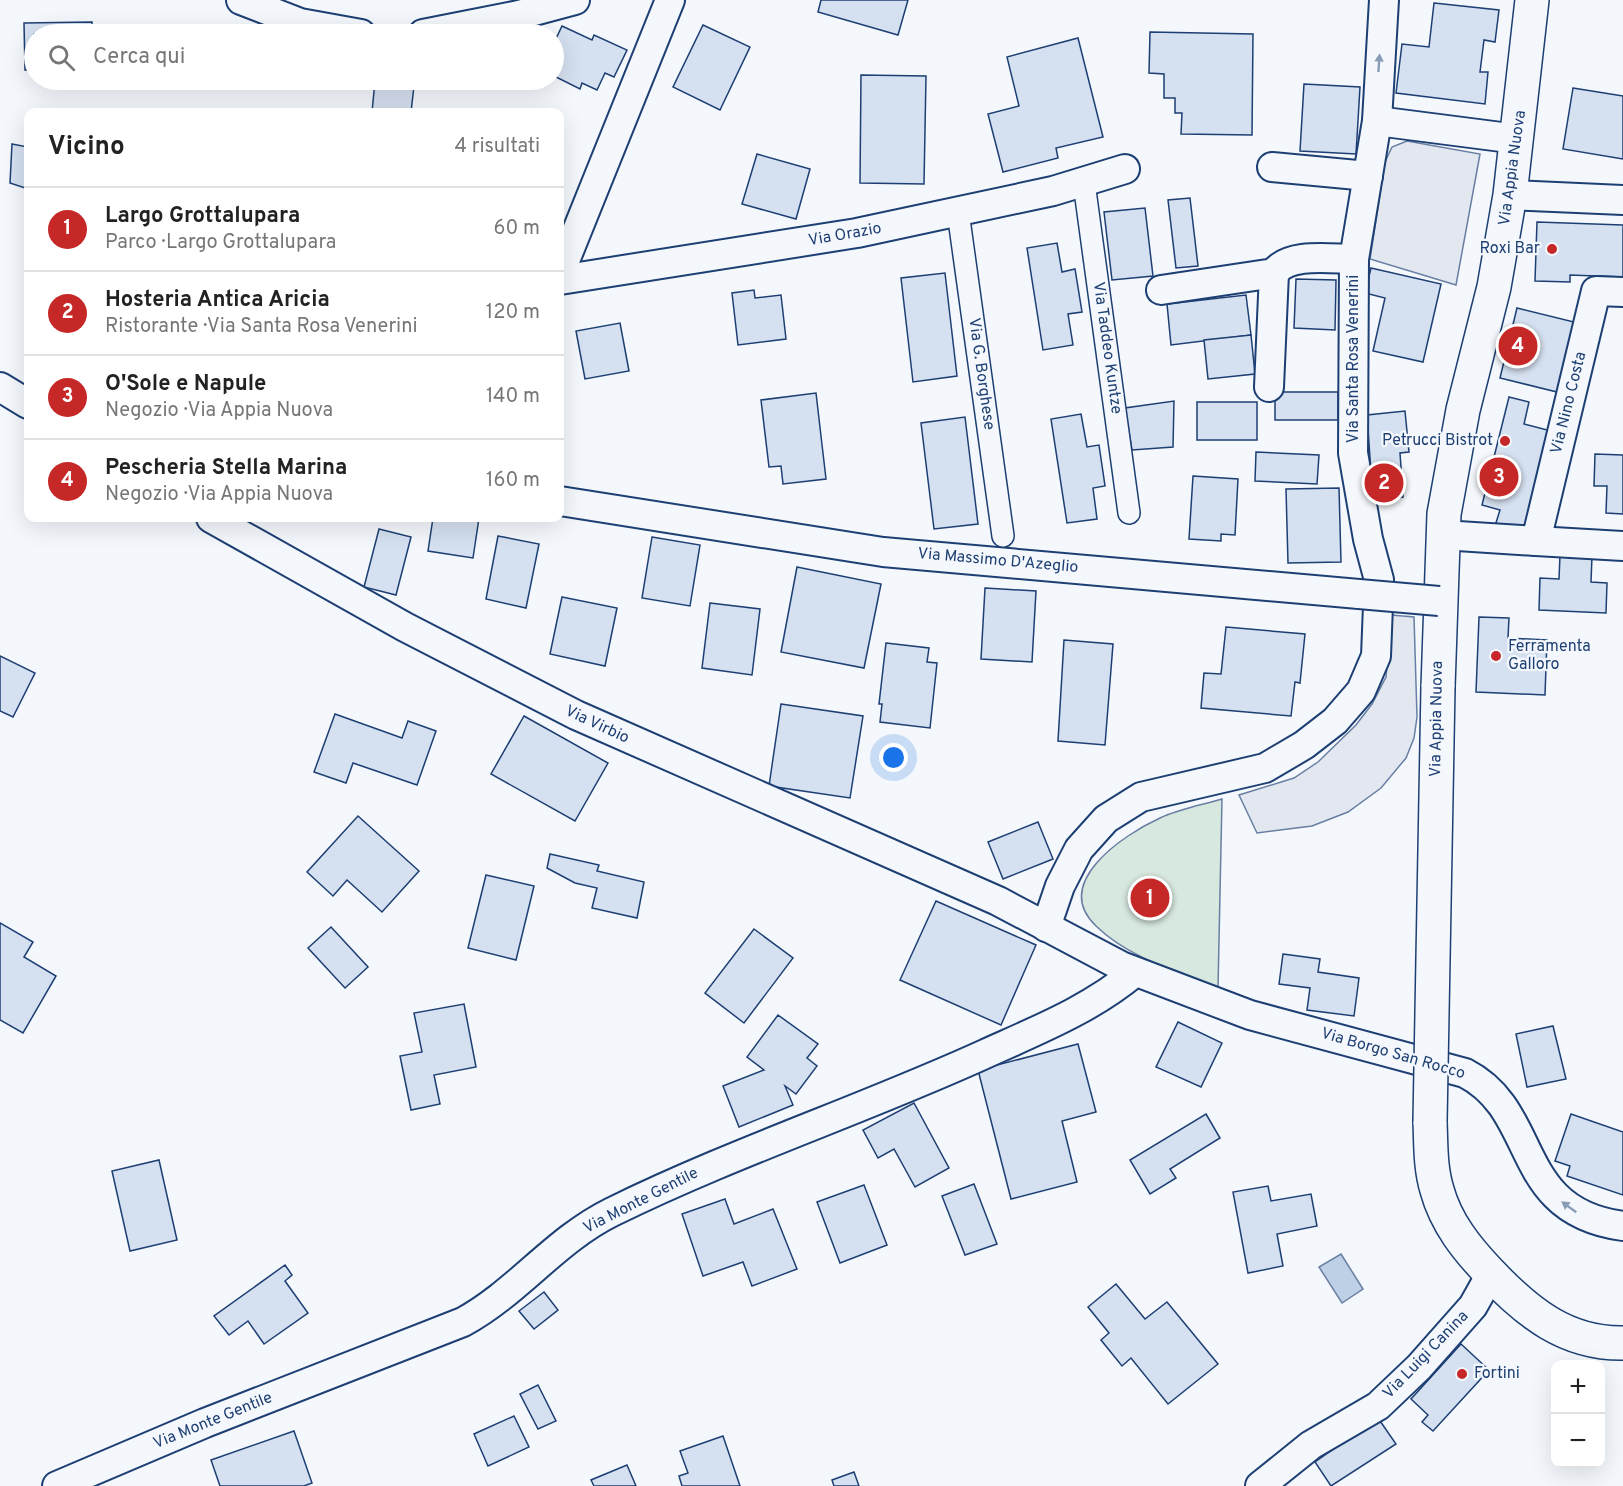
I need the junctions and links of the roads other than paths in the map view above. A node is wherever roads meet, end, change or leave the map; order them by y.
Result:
1 (575, 0) edge
2 (670, 0) edge
3 (1384, 0) edge
4 (1532, 0) edge
5 (247, 1) edge
6 (306, 24) edge
7 (474, 24) edge
8 (1377, 121) junction
9 (1517, 139) junction
10 (1272, 167) dead end
11 (1125, 168) dead end
12 (1368, 176) junction
13 (1084, 183) junction
14 (1510, 195) junction
15 (1623, 200) edge
16 (958, 212) junction
17 (1354, 259) junction
18 (564, 263) edge
19 (1274, 273) junction
20 (564, 279) edge
21 (1161, 290) dead end
22 (1623, 292) edge
23 (0, 387) edge
24 (1269, 387) dead end
25 (24, 402) edge
26 (564, 502) edge
27 (1130, 513) dead end
28 (218, 522) edge
29 (1004, 536) dead end
30 (1442, 536) junction
31 (1536, 541) junction
32 (1623, 546) edge
33 (1439, 601) junction
34 (1046, 927) junction
35 (1136, 972) junction
36 (1623, 1226) edge
37 (1491, 1274) junction
38 (1623, 1343) edge
39 (57, 1486) edge
40 (1260, 1486) edge

1 - 7 street
2 - 18 street
8 -> 3 street, Via Santa Rosa Venerini
4 - 9 main road, Via Appia Nuova
5 - 6 street
8 - 9 street
8 - 12 street, Via Santa Rosa Venerini
9 - 14 main road, Via Appia Nuova
10 - 12 street
11 - 13 street, Via Orazio
12 - 17 street, Via Santa Rosa Venerini
13 - 16 street, Via Orazio
13 - 27 street, Via Taddeo Kuntze
14 - 15 street
14 - 30 main road, Via Appia Nuova
16 - 20 street, Via Orazio
16 - 29 street, Via G. Borghese
17 - 19 street
17 - 34 street, Via Santa Rosa Venerini
19 - 21 street
19 - 24 street
22 - 31 street, Via Nino Costa
23 - 25 street
26 - 33 street, Via Massimo D'Azeglio, bridge
28 - 34 street, Via Virbio
30 - 31 street
30 - 33 main road, Via Appia Nuova
31 - 32 street
33 - 37 main road, Via Appia Nuova, bridge
34 - 35 street, Via Borgo San Rocco
36 -> 35 street, Via Borgo San Rocco
35 - 39 street, Via Monte Gentile
37 - 38 main road, Via Appia Nuova
37 - 40 street, Via Luigi Canina

